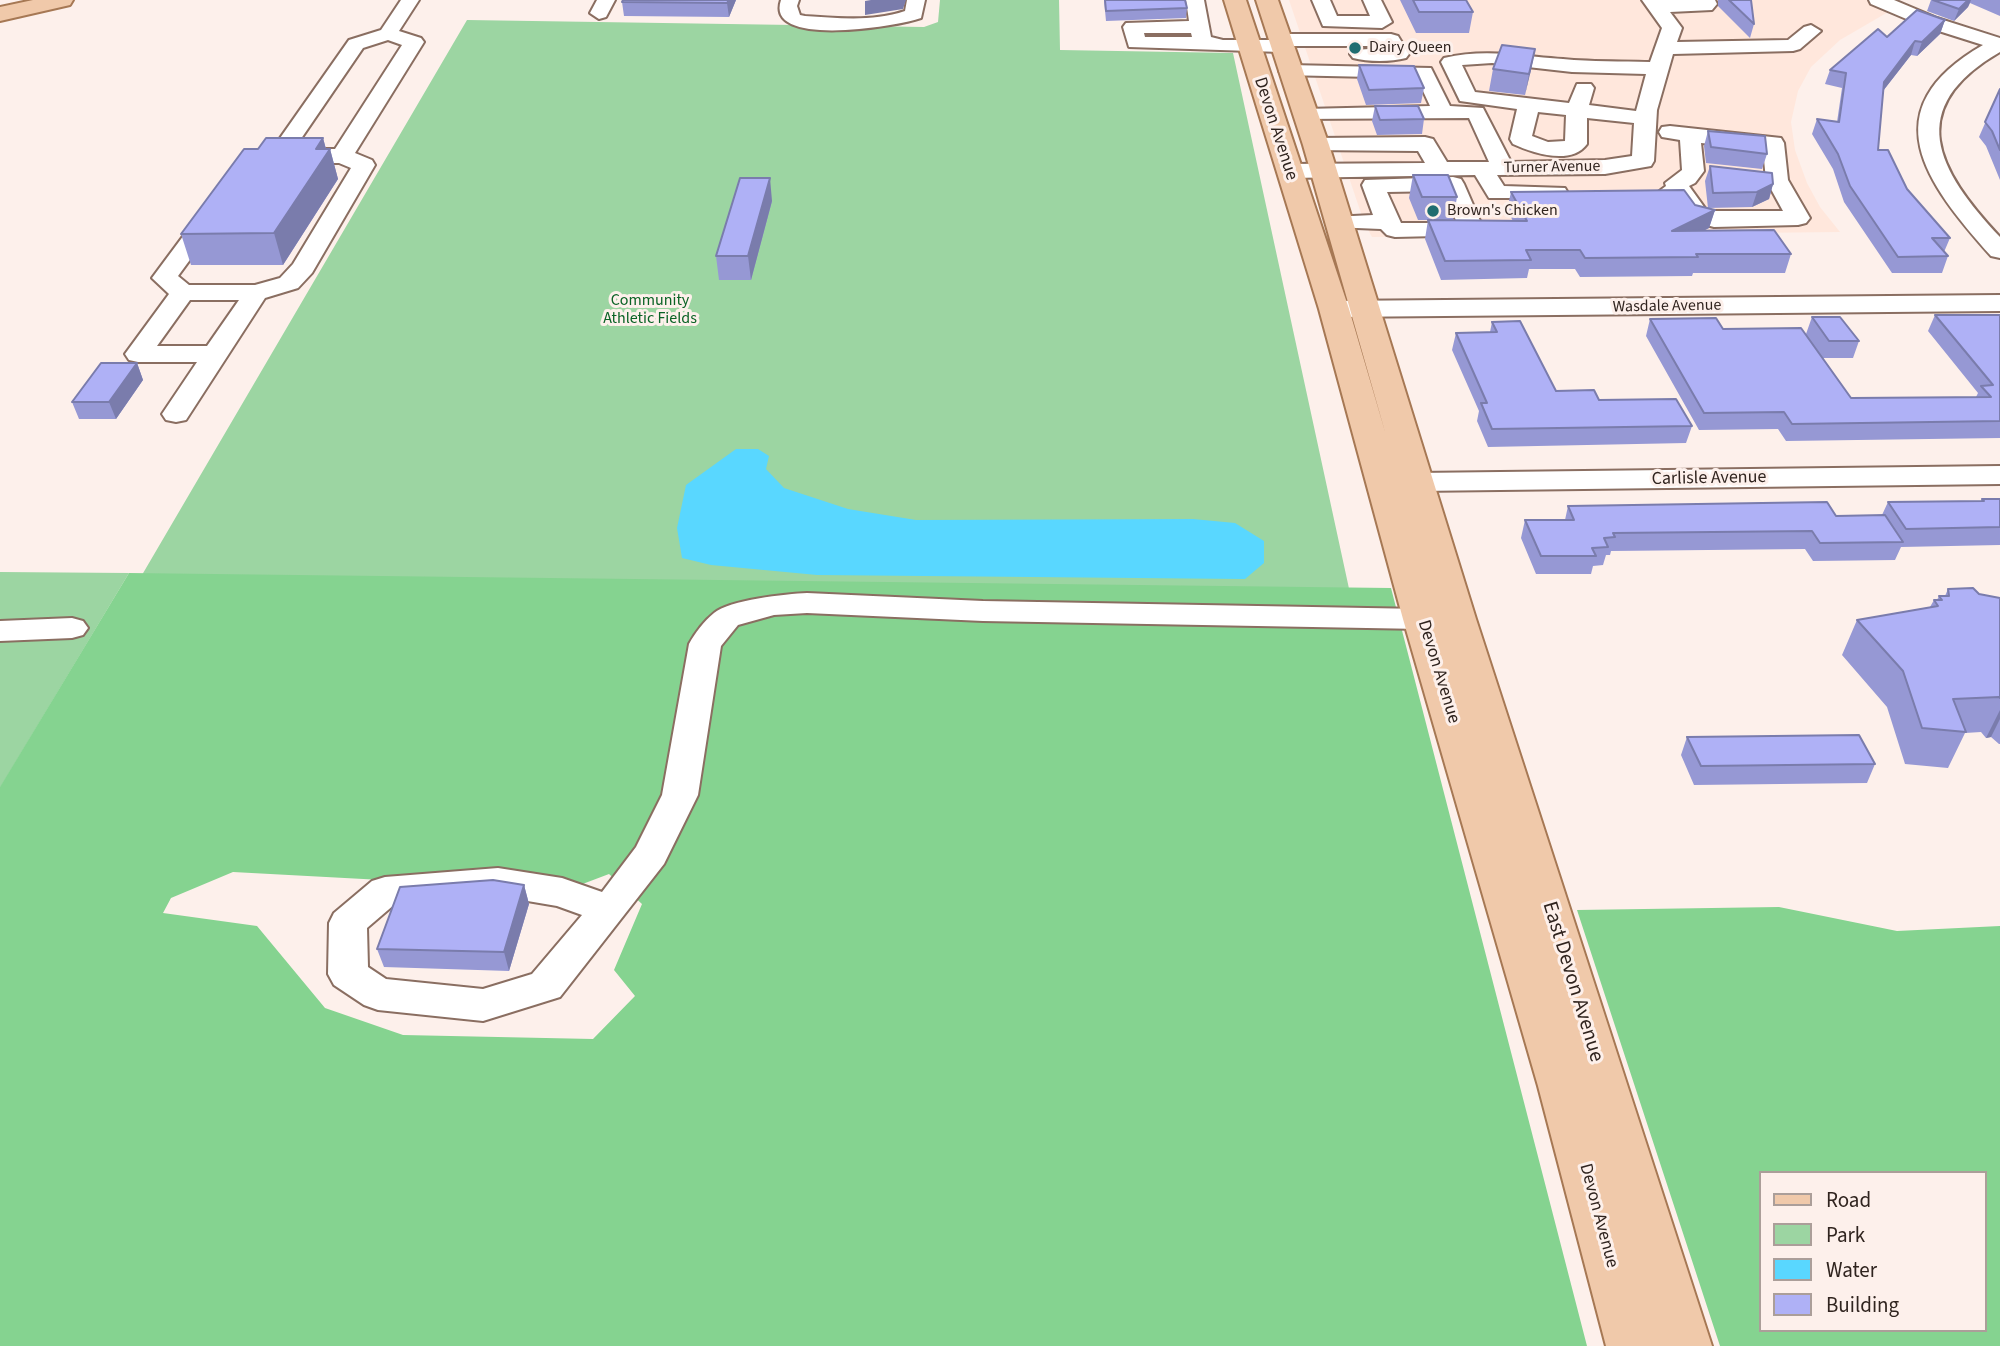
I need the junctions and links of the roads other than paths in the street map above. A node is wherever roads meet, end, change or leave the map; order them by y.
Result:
1 (10, 0) edge
2 (62, 0) edge
3 (410, 0) edge
4 (790, 0) edge
5 (835, 0) edge
6 (916, 0) edge
7 (1267, 0) edge
8 (1321, 0) edge
9 (1372, 0) edge
10 (1704, 0) edge
11 (1878, 0) edge
12 (0, 2) edge
13 (1654, 4) edge
14 (1206, 9) edge
15 (0, 14) edge
16 (1330, 22) junction
17 (830, 23) junction
18 (1126, 24) edge
19 (1811, 31) dead end
20 (388, 34) junction
21 (1999, 44) edge
22 (1249, 46) junction
23 (1282, 47) junction
24 (1662, 58) junction
25 (1592, 66) junction
26 (1529, 104) junction
27 (1577, 110) junction
28 (1443, 112) junction
29 (1305, 115) junction
30 (1643, 123) junction
31 (1690, 135) junction
32 (279, 156) junction
33 (342, 156) junction
34 (1643, 161) junction
35 (1310, 162) junction
36 (1440, 169) junction
37 (1493, 169) junction
38 (1693, 171) junction
39 (1717, 173) edge
40 (1394, 177) junction
41 (1753, 177) edge
42 (1777, 180) junction
43 (1580, 192) edge
44 (1664, 192) junction
45 (1340, 222) junction
46 (1387, 222) junction
47 (2000, 251) edge
48 (183, 292) junction
49 (256, 293) junction
50 (2000, 303) edge
51 (1348, 309) junction
52 (215, 354) junction
53 (176, 414) dead end
54 (2000, 475) edge
55 (1417, 482) junction
56 (1440, 619) junction
57 (72, 628) dead end
58 (0, 631) edge
59 (609, 910) junction
60 (1634, 1346) edge
61 (1684, 1346) edge

1 - 12 main road
2 - 15 main road
3 - 20 street
4 - 17 street
5 - 17 street
6 - 17 street
7 - 23 main road, Devon Avenue
8 - 16 street
9 - 16 street
10 - 13 street
11 - 21 street
13 - 24 street
14 - 18 street
14 - 22 main road, Devon Avenue
14 - 22 street
16 - 23 street
19 - 24 street
20 - 32 street
20 - 33 street
21 - 47 street
22 - 23 street
22 - 35 main road, Devon Avenue
23 - 28 street
23 - 29 main road, Devon Avenue
24 - 25 street
24 - 30 street
25 - 26 street
25 - 27 street
26 - 27 street
26 - 27 street
27 - 30 street
28 - 29 street
28 - 37 street
29 - 35 main road, Devon Avenue
30 - 31 street
30 - 34 street
31 - 38 street
31 - 42 street
32 - 33 street
32 - 48 street
33 - 49 street
34 - 37 street, Turner Avenue
34 - 44 street
35 - 36 street
35 - 40 street, Turner Avenue
35 - 45 main road, Devon Avenue
35 - 51 main road, Devon Avenue
36 - 37 street, Turner Avenue
36 - 40 street, Turner Avenue
37 - 43 street
38 - 39 street
38 - 44 street
40 - 46 street
40 - 46 street
41 - 42 street
42 - 44 street
45 - 46 street
45 - 51 main road, Devon Avenue
48 - 49 street
48 - 52 street
49 - 52 street
50 - 51 street, Wasdale Avenue
51 - 55 main road, Devon Avenue
51 - 56 main road, Devon Avenue
52 - 53 street
54 - 55 street, Carlisle Avenue
55 - 56 main road, Devon Avenue
56 - 59 street
56 - 60 main road, Devon Avenue
56 - 61 main road, East Devon Avenue
57 - 58 street
59 - 59 street

